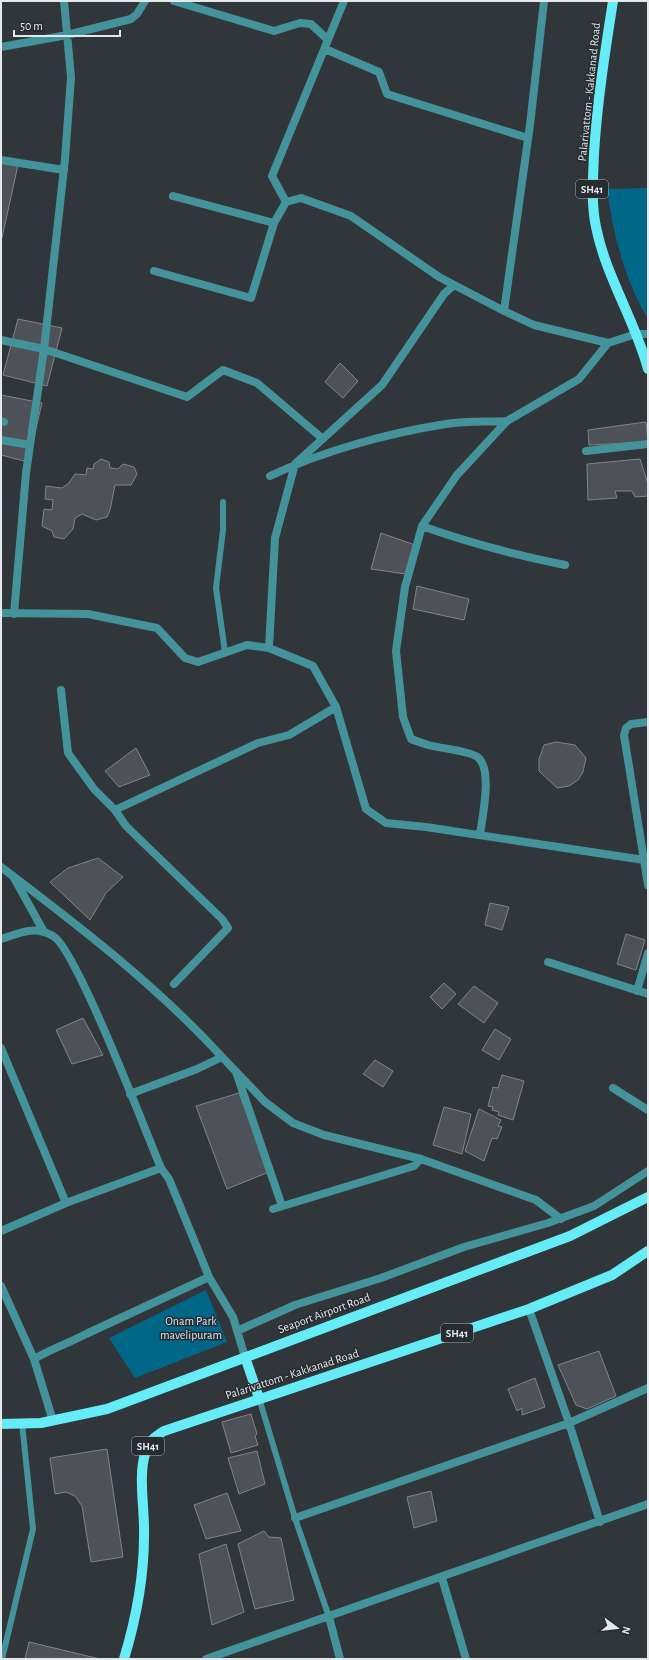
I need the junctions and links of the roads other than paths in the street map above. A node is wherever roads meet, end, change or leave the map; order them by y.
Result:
1 (64, 1) edge
2 (145, 1) edge
3 (174, 1) edge
4 (344, 1) edge
5 (544, 1) edge
6 (613, 1) edge
7 (66, 35) junction
8 (326, 39) junction
9 (1, 47) edge
10 (325, 49) junction
11 (528, 138) junction
12 (1, 160) edge
13 (64, 170) junction
14 (174, 196) dead end
15 (286, 202) junction
16 (274, 223) junction
17 (154, 271) dead end
18 (454, 285) junction
19 (504, 311) junction
20 (636, 334) junction
21 (648, 334) edge
22 (1, 340) edge
23 (608, 343) junction
24 (44, 349) junction
25 (648, 369) edge
26 (507, 421) junction
27 (323, 439) junction
28 (1, 440) edge
29 (648, 444) edge
30 (30, 445) junction
31 (586, 451) dead end
32 (295, 464) junction
33 (270, 476) dead end
34 (223, 502) dead end
35 (422, 526) junction
36 (565, 565) dead end
37 (1, 613) edge
38 (14, 614) junction
39 (270, 648) junction
40 (225, 652) junction
41 (61, 690) dead end
42 (336, 707) junction
43 (648, 722) edge
44 (115, 810) junction
45 (480, 835) junction
46 (644, 860) junction
47 (1, 866) edge
48 (13, 875) junction
49 (648, 885) edge
50 (44, 932) junction
51 (1, 939) edge
52 (648, 954) edge
53 (548, 962) dead end
54 (174, 984) dead end
55 (637, 991) junction
56 (648, 994) edge
57 (1, 1048) edge
58 (222, 1057) junction
59 (235, 1069) junction
60 (613, 1088) dead end
61 (130, 1094) junction
62 (648, 1110) edge
63 (421, 1159) junction
64 (161, 1168) junction
65 (648, 1171) edge
66 (648, 1197) edge
67 (66, 1203) junction
68 (282, 1206) junction
69 (274, 1208) dead end
70 (561, 1218) junction
71 (1, 1231) edge
72 (648, 1251) edge
73 (209, 1277) junction
74 (1, 1286) edge
75 (529, 1309) junction
76 (237, 1331) junction
77 (245, 1357) junction
78 (34, 1359) junction
79 (648, 1388) edge
80 (259, 1398) junction
81 (53, 1421) junction
82 (22, 1423) junction
83 (569, 1423) junction
84 (1, 1424) edge
85 (648, 1504) edge
86 (295, 1518) junction
87 (600, 1522) junction
88 (442, 1578) junction
89 (329, 1617) junction
90 (2, 1659) edge
91 (124, 1659) edge
92 (206, 1659) edge
93 (340, 1659) edge
94 (466, 1659) edge

1 - 7 street
2 - 7 street
3 - 8 street
4 - 8 street
5 - 11 street
6 - 20 main road, Palarivattom - Kakkanad Road / SH41
7 - 9 street
7 - 13 street
8 - 10 street
10 - 11 street
10 - 15 street
11 - 19 street
12 - 13 street
13 - 24 street
14 - 16 street
15 - 16 street
15 - 18 street
16 - 17 street
18 - 19 street
18 - 27 street
19 - 23 street
20 - 21 street
20 - 23 street
20 - 25 main road, Palarivattom - Kakkanad Road / SH41
22 - 24 street
23 - 26 street
24 - 27 street
24 - 30 street
26 - 32 street
26 - 35 street
27 - 32 street
28 - 30 street
29 - 31 street
30 - 38 street
32 - 33 street
32 - 39 street
34 - 40 lane
35 - 36 street
35 - 45 street
37 - 38 street
38 - 40 street
39 - 40 street
39 - 42 street
41 - 44 street
42 - 44 street
42 - 45 street
43 - 46 street
44 - 54 street
45 - 46 street
46 - 49 street
47 - 48 street
48 - 50 street
48 - 58 street
50 - 51 street
50 - 61 street
52 - 55 street
53 - 55 street
55 - 56 street
57 - 67 street
58 - 59 street
58 - 61 street
59 - 63 street
59 - 68 street
60 - 62 street
61 - 64 street
63 - 68 street
63 - 70 street
64 - 67 street
64 - 73 street
65 - 70 street
66 - 77 main road, Seaport Airport Road
67 - 71 street
68 - 69 street
70 - 76 street
72 - 75 main road, Palarivattom - Kakkanad Road / SH41
73 - 76 street
73 - 78 street
74 - 78 street
75 - 80 main road, Palarivattom - Kakkanad Road / SH41
75 - 83 street
76 - 77 street
77 - 80 main road
77 - 81 main road, Seaport Airport Road
78 - 81 street
79 - 83 street
80 - 86 lane
80 - 91 main road, Palarivattom - Kakkanad Road / SH41
81 - 82 main road, Seaport Airport Road
82 - 84 main road, Seaport Airport Road
82 - 90 lane
83 - 86 street
83 - 87 street
85 - 87 street
86 - 89 lane
87 - 88 street
88 - 89 street
88 - 94 street
89 - 92 street
89 - 93 street

